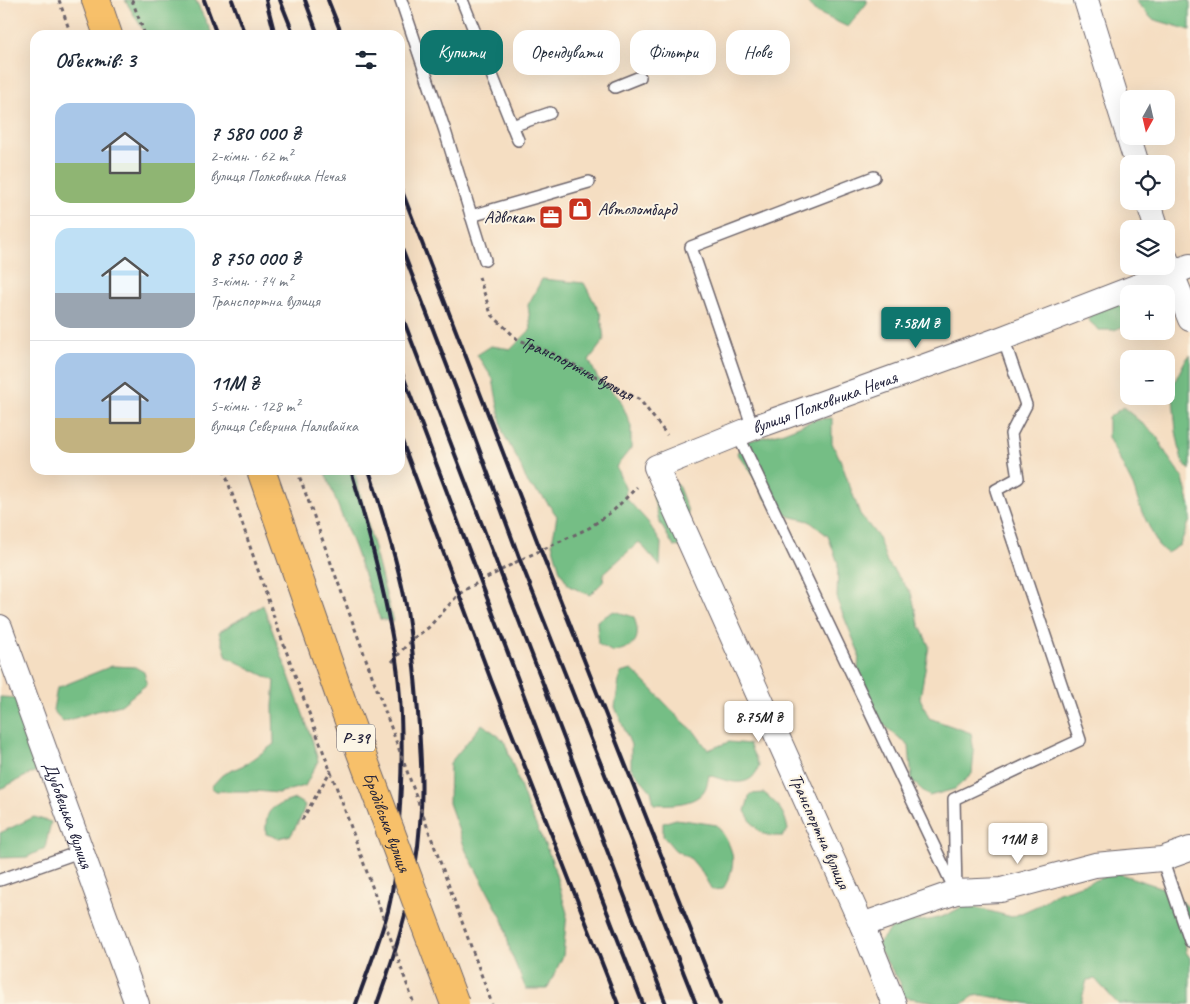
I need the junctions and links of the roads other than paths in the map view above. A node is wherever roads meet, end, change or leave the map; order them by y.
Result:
1 (96, 0) edge
2 (401, 0) edge
3 (462, 0) edge
4 (1086, 0) edge
5 (106, 30) edge
6 (640, 77) dead end
7 (614, 87) dead end
8 (550, 113) dead end
9 (512, 126) junction
10 (518, 140) dead end
11 (1134, 155) edge
12 (874, 177) dead end
13 (589, 182) dead end
14 (471, 216) junction
15 (484, 260) road end
16 (1176, 266) edge
17 (1190, 319) edge
18 (1003, 338) junction
19 (746, 432) junction
20 (667, 463) joint
21 (263, 475) edge
22 (0, 627) edge
23 (1190, 850) edge
24 (82, 851) junction
25 (1162, 859) junction
26 (0, 880) edge
27 (956, 892) junction
28 (862, 926) junction
29 (1190, 941) edge
30 (137, 1004) edge
31 (455, 1004) edge
32 (894, 1004) edge

1 - 5 main road
2 - 14 lane
3 - 9 lane
4 - 11 street
6 - 7 lane
8 - 9 lane
9 - 10 lane
12 - 19 lane
13 - 14 lane
14 - 15 lane
16 - 17 street
16 - 18 street, вулиця Полковника Нечая
18 - 19 street, вулиця Полковника Нечая
18 - 27 lane
19 - 20 street, вулиця Полковника Нечая
19 - 27 lane
20 - 28 street, Транспортна вулиця
21 - 31 main road, Бродівська вулиця / Р-39, bridge
22 - 24 street, Дубовецька вулиця
23 - 25 street
24 - 26 lane
24 - 30 street, Дубовецька вулиця
25 - 27 street
25 - 29 lane
27 - 28 street
28 - 32 street, Транспортна вулиця

